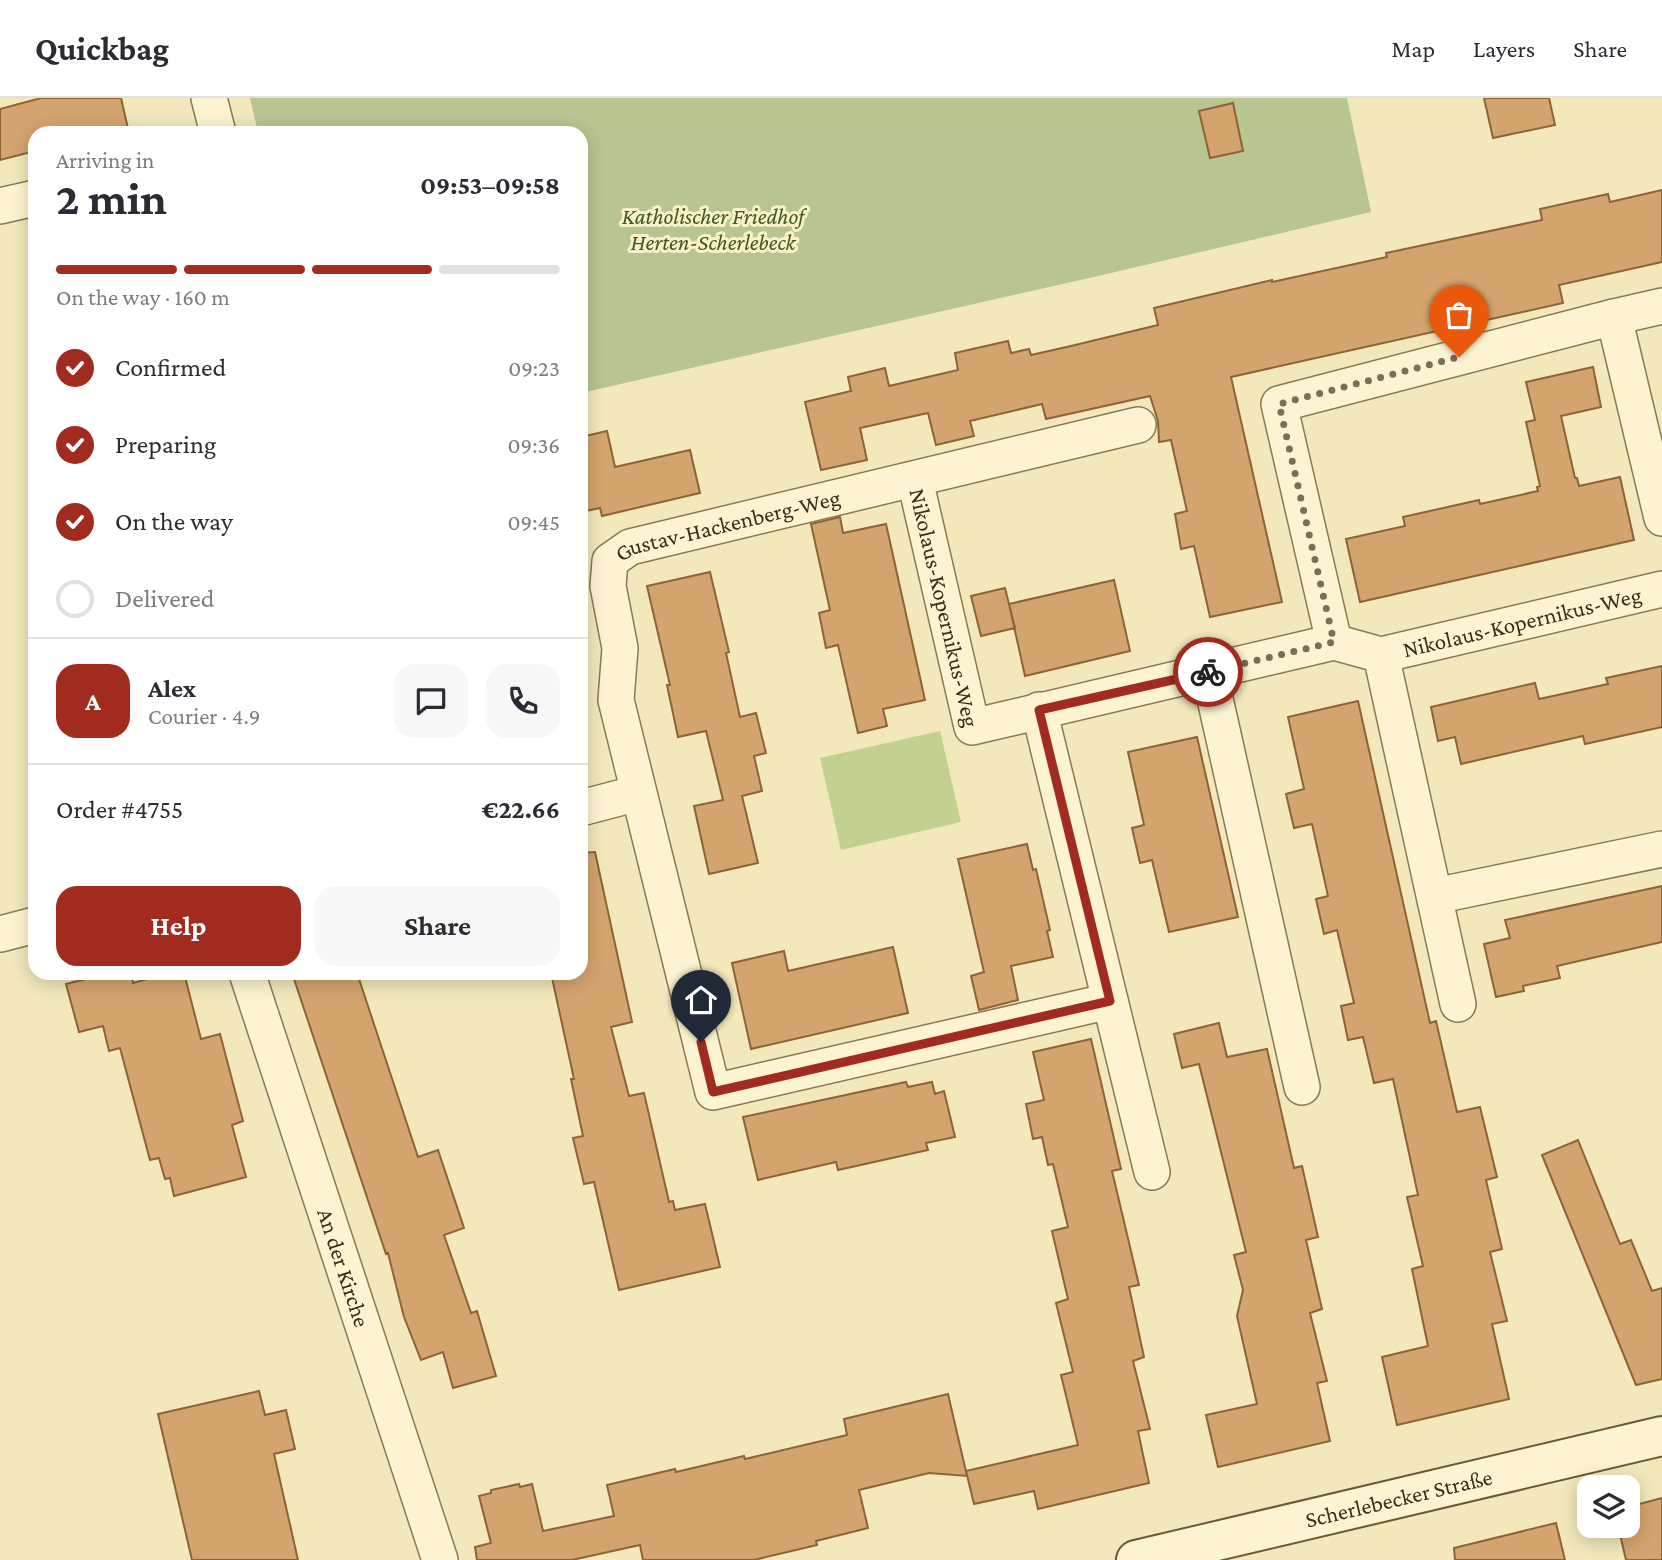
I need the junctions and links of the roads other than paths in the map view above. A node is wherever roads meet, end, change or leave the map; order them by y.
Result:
1 (209, 98) edge
2 (216, 126) edge
3 (28, 200) edge
4 (0, 206) edge
5 (1662, 306) edge
6 (1614, 317) junction
7 (1138, 425) dead end
8 (915, 480) junction
9 (1662, 518) edge
10 (1662, 589) edge
11 (1334, 642) junction
12 (1381, 655) junction
13 (1209, 672) junction
14 (1039, 710) junction
15 (638, 793) junction
16 (588, 805) edge
17 (1662, 849) edge
18 (1435, 896) junction
19 (28, 927) edge
20 (0, 934) edge
21 (249, 980) edge
22 (1110, 1001) junction
23 (1458, 1004) dead end
24 (1302, 1087) dead end
25 (1152, 1172) dead end
26 (1662, 1436) edge
27 (440, 1560) edge
28 (1136, 1560) edge

1 - 2 street
3 - 4 street
5 - 6 street
6 - 9 street
6 - 11 street
7 - 8 street, Nikolaus-Kopernikus-Weg
8 - 14 street, Nikolaus-Kopernikus-Weg
8 - 15 street, Gustav-Hackenberg-Weg
10 - 12 street, Nikolaus-Kopernikus-Weg
11 - 12 street, Nikolaus-Kopernikus-Weg
11 - 13 street, Nikolaus-Kopernikus-Weg
12 - 18 street, Nikolaus-Kopernikus-Weg
13 - 14 street, Nikolaus-Kopernikus-Weg
13 - 24 street
14 - 22 street
15 - 16 street
15 - 22 street, Gustav-Hackenberg-Weg
17 - 18 street
18 - 23 street, Nikolaus-Kopernikus-Weg
19 - 20 street
21 - 27 street, An der Kirche
22 - 25 street
26 - 28 street, Scherlebecker Straße

